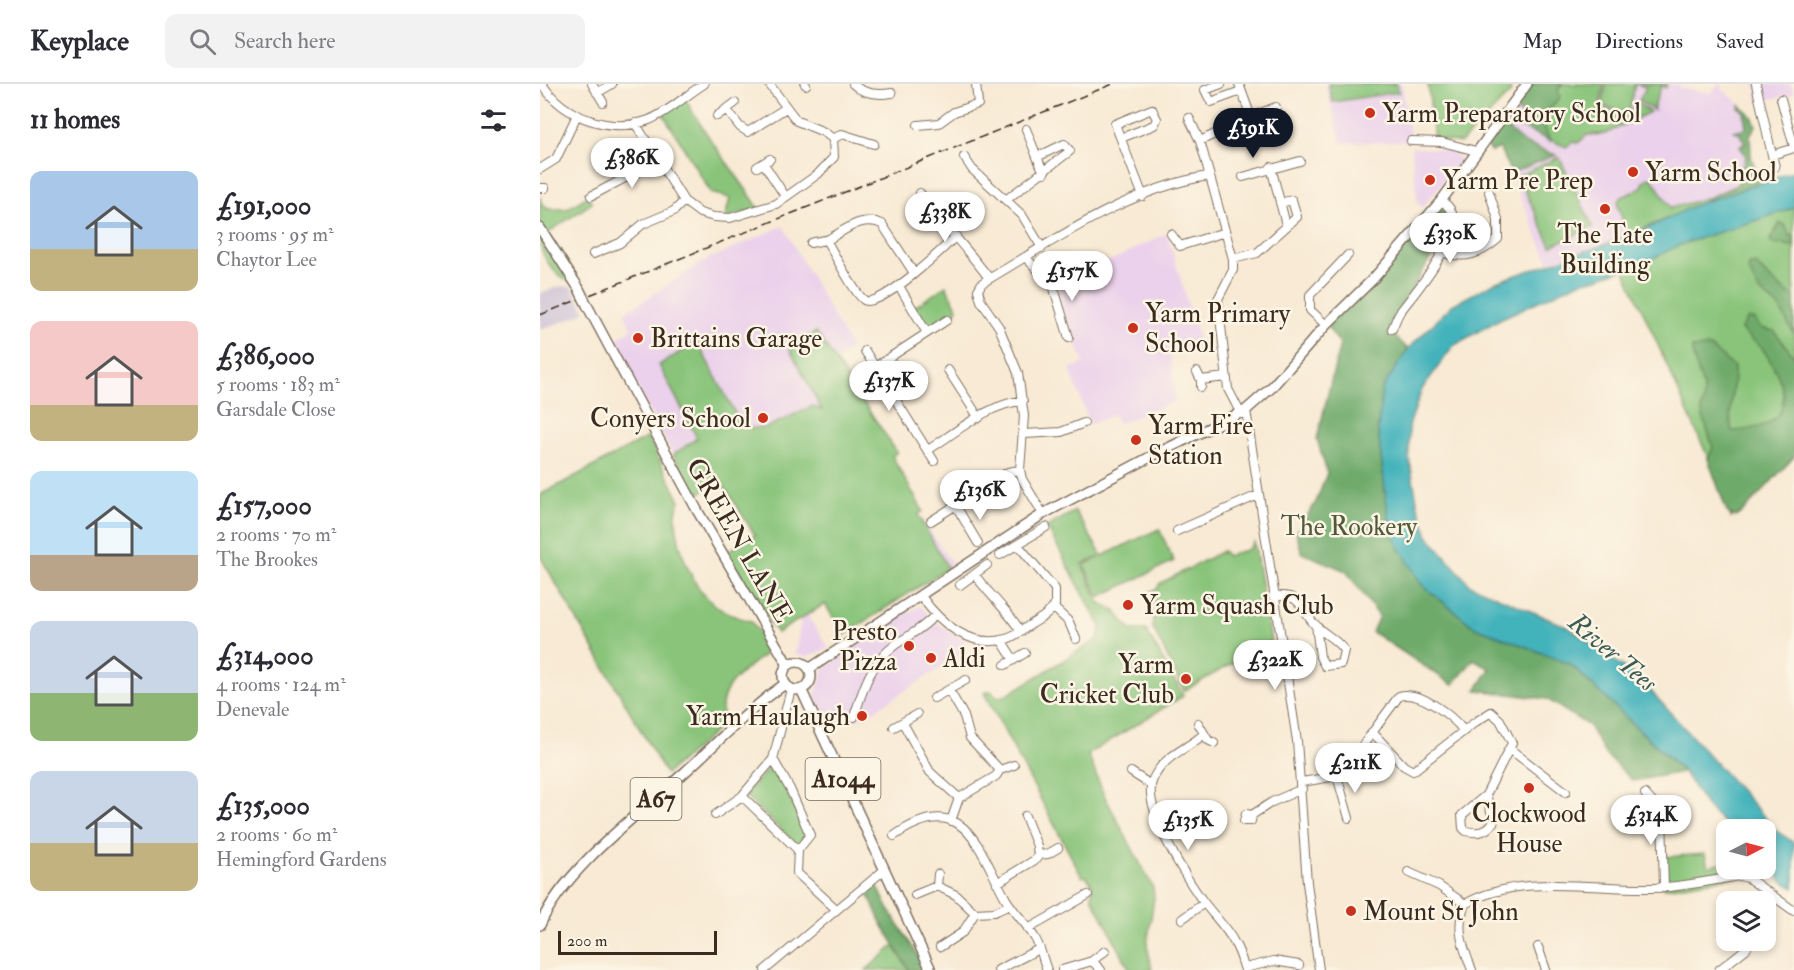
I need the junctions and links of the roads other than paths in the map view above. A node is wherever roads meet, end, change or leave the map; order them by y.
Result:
1 (543, 84) edge
2 (592, 84) edge
3 (612, 84) edge
4 (769, 84) edge
5 (853, 84) edge
6 (976, 84) edge
7 (1221, 84) edge
8 (1527, 84) edge
9 (1756, 84) edge
10 (700, 85) edge
11 (1240, 87) edge
12 (597, 93) junction
13 (892, 93) dead end
14 (1781, 99) dead end
15 (603, 102) dead end
16 (735, 103) dead end
17 (1276, 107) dead end
18 (786, 108) junction
19 (726, 109) junction
20 (577, 116) junction
21 (717, 116) dead end
22 (1251, 117) junction
23 (1189, 118) dead end
24 (635, 123) junction
25 (918, 125) dead end
26 (1026, 129) dead end
27 (1121, 138) junction
28 (832, 139) junction
29 (1200, 141) junction
30 (1411, 141) dead end
31 (870, 145) dead end
32 (1794, 148) edge
33 (1476, 151) junction
34 (1772, 155) junction
35 (1037, 157) junction
36 (968, 160) dead end
37 (657, 161) junction
38 (1300, 161) dead end
39 (764, 163) dead end
40 (1271, 167) junction
41 (1775, 167) dead end
42 (540, 169) edge
43 (1044, 172) junction
44 (1208, 176) junction
45 (1243, 177) dead end
46 (1489, 192) dead end
47 (920, 193) dead end
48 (591, 196) dead end
49 (785, 196) junction
50 (1143, 196) junction
51 (1007, 199) junction
52 (684, 201) junction
53 (1441, 201) junction
54 (1280, 202) junction
55 (1286, 225) junction
56 (540, 228) edge
57 (1225, 232) junction
58 (1171, 234) dead end
59 (956, 236) junction
60 (826, 240) junction
61 (811, 243) dead end
62 (1042, 248) junction
63 (1442, 252) junction
64 (593, 254) dead end
65 (1025, 257) junction
66 (1347, 258) dead end
67 (1233, 259) junction
68 (914, 273) junction
69 (989, 278) junction
70 (899, 286) junction
71 (947, 320) dead end
72 (1326, 325) junction
73 (1396, 327) dead end
74 (927, 333) junction
75 (1066, 334) dead end
76 (865, 351) dead end
77 (875, 367) junction
78 (948, 370) dead end
79 (1197, 372) dead end
80 (1226, 377) junction
81 (1023, 401) junction
82 (1244, 412) junction
83 (979, 418) junction
84 (1084, 423) dead end
85 (1024, 434) junction
86 (928, 450) junction
87 (934, 461) dead end
88 (1020, 470) junction
89 (1258, 495) junction
90 (956, 506) junction
91 (1043, 514) junction
92 (931, 521) dead end
93 (1046, 526) dead end
94 (981, 530) dead end
95 (1177, 531) dead end
96 (973, 535) junction
97 (978, 543) dead end
98 (1018, 545) junction
99 (1000, 555) dead end
100 (987, 565) dead end
101 (975, 575) junction
102 (960, 585) dead end
103 (921, 596) junction
104 (1273, 596) junction
105 (1054, 608) junction
106 (936, 615) junction
107 (1316, 625) junction
108 (1021, 632) junction
109 (1076, 639) dead end
110 (1001, 640) junction
111 (1025, 652) dead end
112 (1014, 660) junction
113 (788, 665) junction
114 (1005, 665) dead end
115 (809, 669) junction
116 (966, 680) dead end
117 (792, 689) junction
118 (949, 690) junction
119 (934, 698) dead end
120 (917, 714) dead end
121 (855, 717) dead end
122 (903, 723) junction
123 (1198, 723) dead end
124 (894, 728) dead end
125 (1464, 731) junction
126 (1372, 732) junction
127 (1204, 734) junction
128 (1214, 743) dead end
129 (1511, 750) junction
130 (772, 759) junction
131 (1014, 765) dead end
132 (1000, 770) junction
133 (1128, 771) dead end
134 (1337, 776) junction
135 (1151, 785) junction
136 (1302, 786) junction
137 (1565, 789) dead end
138 (1486, 795) junction
139 (1646, 795) dead end
140 (742, 796) junction
141 (959, 798) junction
142 (715, 815) dead end
143 (1252, 815) dead end
144 (1025, 816) dead end
145 (1349, 819) dead end
146 (951, 821) junction
147 (896, 832) dead end
148 (1058, 848) dead end
149 (798, 850) junction
150 (1040, 855) junction
151 (884, 870) junction
152 (938, 874) dead end
153 (1410, 875) dead end
154 (997, 883) junction
155 (937, 886) junction
156 (1664, 888) junction
157 (915, 895) dead end
158 (1088, 895) dead end
159 (1204, 903) junction
160 (1465, 904) junction
161 (1010, 905) junction
162 (836, 909) junction
163 (1794, 911) edge
164 (975, 913) junction
165 (1182, 920) dead end
166 (540, 925) edge
167 (1028, 929) junction
168 (940, 947) dead end
169 (1538, 947) dead end
170 (1039, 949) junction
171 (1105, 951) dead end
172 (1740, 951) edge
173 (1092, 961) junction
174 (1295, 966) edge
175 (1245, 969) edge
176 (765, 970) edge
177 (931, 970) edge
178 (998, 970) edge
179 (1047, 970) edge
180 (1062, 970) edge
181 (1101, 970) edge
182 (1319, 970) edge
183 (1472, 970) edge
184 (1546, 970) edge
185 (1719, 970) edge

1 - 20 street
2 - 12 street
3 - 12 street
4 - 18 street
5 - 13 street
6 - 25 street
7 - 11 street
8 - 33 main road
9 - 34 street
10 - 24 street
11 - 22 street
12 - 15 street
14 - 32 street
16 - 19 street
17 - 22 street
18 - 19 street
18 - 28 street
19 - 21 street
20 - 24 street
20 - 42 street
22 - 29 street
23 - 29 street
24 - 37 street
26 - 35 street
27 - 27 street
27 - 50 street
28 - 31 street
28 - 49 street
29 - 44 street
30 - 33 street
32 - 34 street
33 - 53 main road
34 - 41 street
35 - 43 street
35 - 43 street
36 - 51 street
37 - 48 street
37 - 52 street
38 - 40 street
39 - 49 street
40 - 45 street
40 - 54 street
43 - 51 street
44 - 50 street
44 - 57 street
46 - 63 street
47 - 59 street
49 - 52 street
50 - 62 street
51 - 62 street
52 - 64 street
53 - 63 street
53 - 72 main road
54 - 55 street
54 - 55 street
55 - 67 street
56 - 113 main road, GREEN LANE, bridge
57 - 58 street
57 - 67 street
59 - 68 street
59 - 69 street
60 - 61 street
60 - 68 street
60 - 70 street
62 - 65 street
63 - 73 street
65 - 69 street
65 - 75 street
66 - 72 street
67 - 80 street
68 - 70 street
69 - 81 street
70 - 74 street
71 - 74 street
72 - 82 main road
74 - 77 street
76 - 77 street
77 - 86 street
78 - 83 street
79 - 80 street
80 - 82 street
81 - 83 street
81 - 85 street
82 - 89 street
82 - 91 main road
83 - 86 street
84 - 85 street
85 - 88 street
86 - 87 street
88 - 90 street
88 - 91 street
89 - 95 street
89 - 104 street
90 - 92 street
90 - 96 street
91 - 103 main road
93 - 98 street
94 - 96 street
96 - 97 street
98 - 99 street
98 - 105 street
100 - 101 street
101 - 102 street
101 - 108 street
103 - 106 street
103 - 115 main road
104 - 107 street
104 - 136 street
105 - 108 street
105 - 109 street
106 - 110 street
106 - 121 street
107 - 107 street
108 - 110 street
110 - 112 street
111 - 112 street
112 - 114 street
113 - 115 main road
113 - 117 main road
115 - 117 main road, A67
116 - 118 street
117 - 130 street
117 - 151 main road, A1044
117 - 166 main road, A67
118 - 119 street
118 - 132 street
120 - 122 street
122 - 124 street
122 - 141 street
123 - 127 street
125 - 126 street
125 - 126 street
125 - 129 street
126 - 134 street
127 - 128 street
127 - 135 street
129 - 137 street
129 - 138 street
130 - 140 street
130 - 149 street
131 - 132 street
132 - 141 street
133 - 135 street
134 - 136 street
134 - 145 street
135 - 159 street
136 - 143 street
136 - 182 street
138 - 138 street
139 - 156 street
140 - 142 street
140 - 149 street
141 - 146 street
144 - 150 street
146 - 147 street
146 - 154 street
148 - 150 street
149 - 162 street
150 - 154 street
151 - 162 street
151 - 177 main road, A1044
152 - 155 street
153 - 160 street
154 - 161 street
155 - 157 street
155 - 164 street
156 - 160 street
156 - 163 street
158 - 167 street
159 - 165 street
159 - 175 street
160 - 183 street
161 - 164 street
161 - 167 street
162 - 176 street
164 - 168 street
167 - 170 street
169 - 184 street
170 - 178 street
170 - 179 street
171 - 173 street
172 - 185 street
173 - 180 street
173 - 181 street
174 - 175 street

